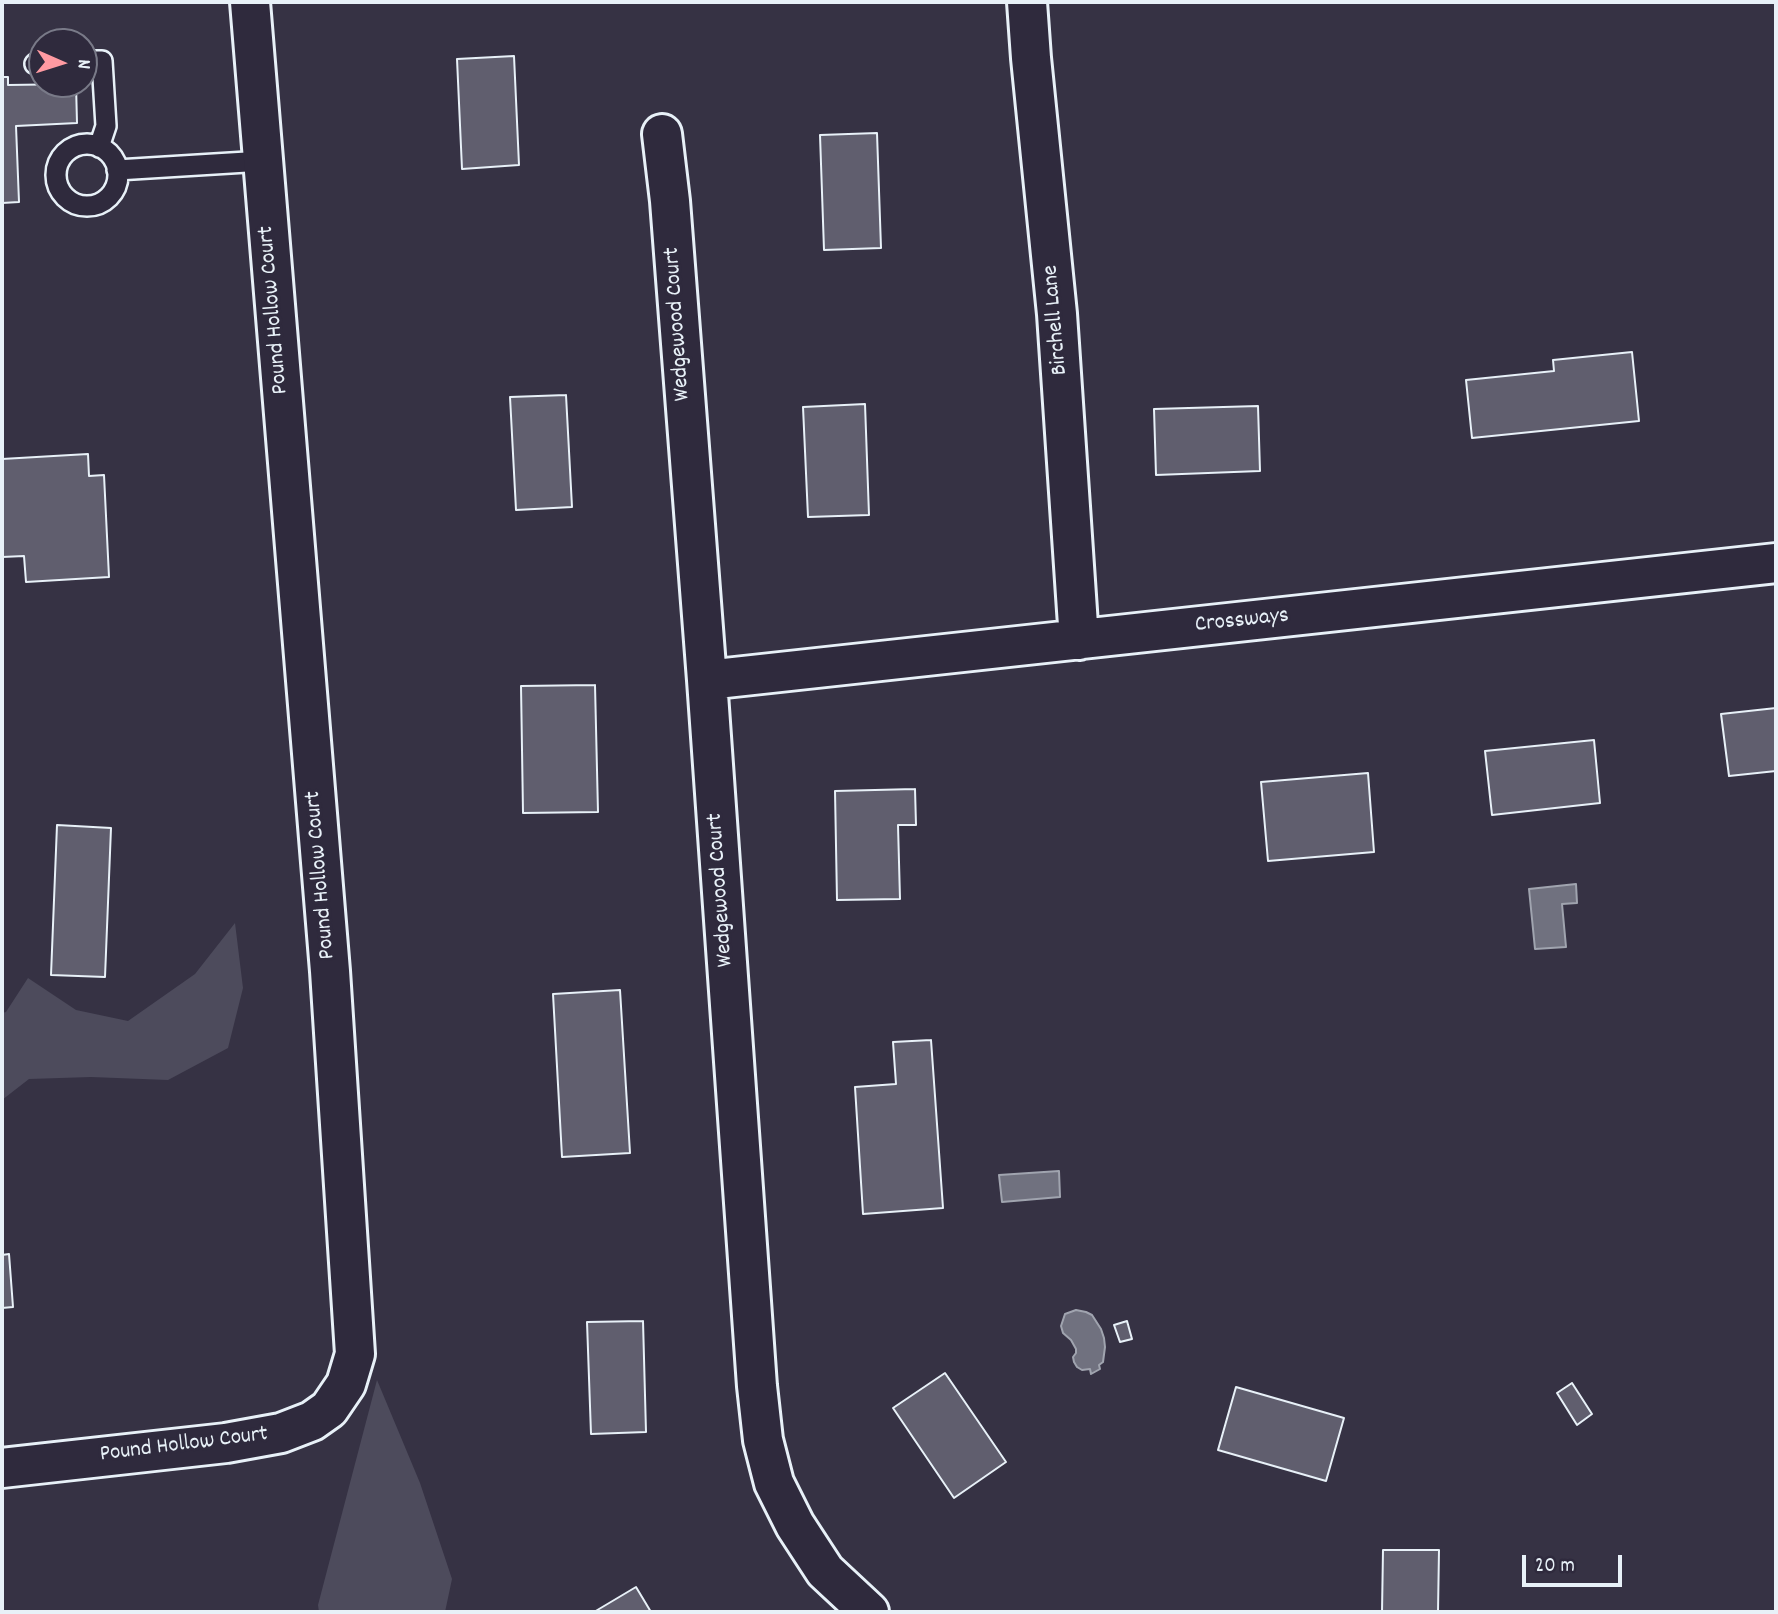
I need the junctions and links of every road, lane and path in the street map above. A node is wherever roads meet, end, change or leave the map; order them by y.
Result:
1 (250, 2) edge
2 (1027, 2) edge
3 (98, 61) edge
4 (662, 134) dead end
5 (99, 146) junction
6 (263, 161) junction
7 (117, 170) junction
8 (1776, 563) edge
9 (1079, 640) junction
10 (707, 680) junction
11 (2, 1468) edge
12 (869, 1612) edge

1 - 6 street, Pound Hollow Court
2 - 9 street, Birchell Lane
3 - 5 lane
4 - 10 street, Wedgewood Court
5 - 7 lane
5 - 7 lane
6 - 7 lane
6 - 11 street, Pound Hollow Court
8 - 9 street, Crossways
9 - 10 street, Crossways
10 - 12 street, Wedgewood Court

